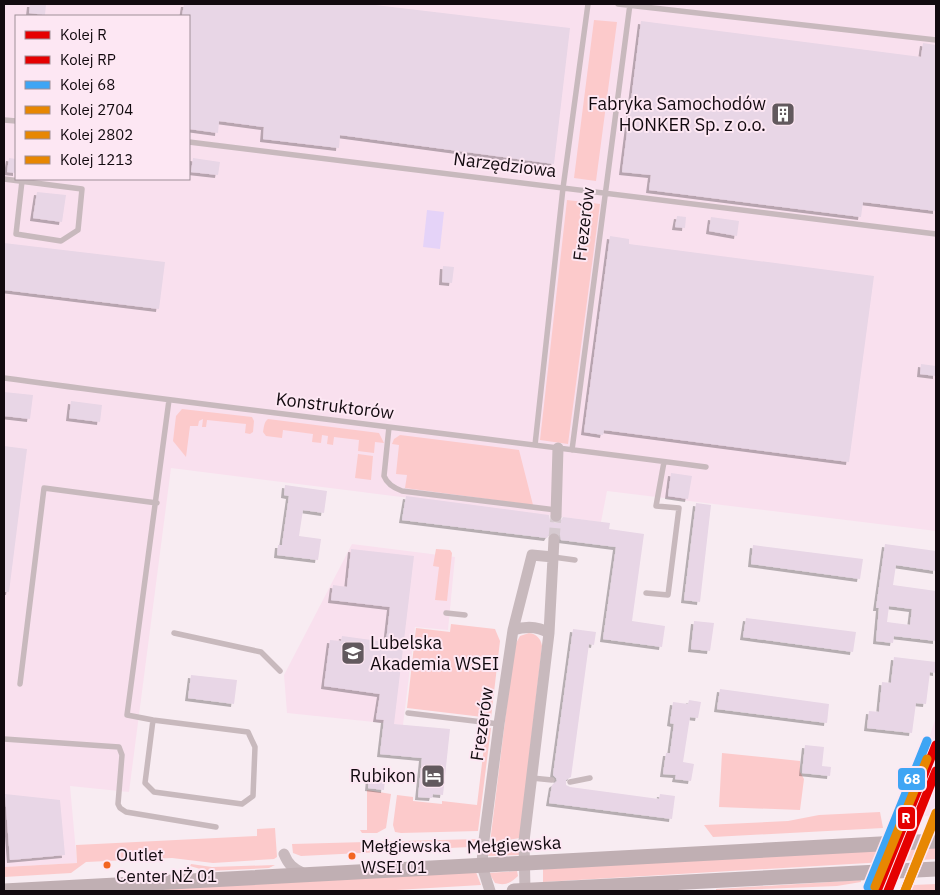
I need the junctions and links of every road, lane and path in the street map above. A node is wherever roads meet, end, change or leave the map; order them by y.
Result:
1 (588, 4) edge
2 (618, 4) edge
3 (630, 4) edge
4 (936, 40) edge
5 (190, 142) edge
6 (4, 179) edge
7 (22, 181) junction
8 (563, 188) junction
9 (606, 192) junction
10 (936, 234) edge
11 (4, 378) edge
12 (170, 400) junction
13 (389, 427) junction
14 (535, 445) junction
15 (558, 448) junction
16 (572, 450) junction
17 (664, 462) junction
18 (706, 467) dead end
19 (156, 503) junction
20 (556, 513) joint
21 (554, 540) tunnel mouth
22 (553, 557) junction
23 (575, 560) dead end
24 (646, 593) dead end
25 (446, 613) dead end
26 (465, 615) dead end
27 (513, 630) junction
28 (174, 633) dead end
29 (549, 633) junction
30 (280, 671) dead end
31 (20, 684) dead end
32 (408, 713) dead end
33 (153, 720) junction
34 (498, 724) junction
35 (4, 740) edge
36 (532, 778) junction
37 (590, 778) dead end
38 (552, 780) dead end
39 (570, 782) dead end
40 (216, 827) dead end
41 (936, 841) edge
42 (524, 863) junction
43 (482, 866) junction
44 (936, 868) edge
45 (304, 873) junction
46 (274, 875) junction
47 (79, 889) edge
48 (4, 891) edge
49 (490, 891) edge
50 (514, 891) edge
51 (525, 891) edge

1 - 8 lane, Frezerów
2 - 3 lane
3 - 4 lane
3 - 9 lane, Frezerów
5 - 8 lane, Narzędziowa
6 - 7 lane
7 - 7 lane
8 - 9 lane, Narzędziowa
8 - 14 lane, Frezerów
9 - 10 lane, Narzędziowa
9 - 16 lane, Frezerów
11 - 12 lane, Konstruktorów
12 - 13 lane, Konstruktorów
12 - 19 lane
13 - 14 lane, Konstruktorów
13 - 20 lane
14 - 15 lane, Konstruktorów
15 - 16 lane, Konstruktorów
15 - 20 street
16 - 17 lane, Konstruktorów
17 - 18 lane, Konstruktorów
17 - 24 lane
19 - 31 lane
19 - 33 lane
21 - 22 street
22 - 23 lane
22 - 27 street, Frezerów
22 - 29 street
25 - 26 lane
27 - 29 street
27 - 34 street, Frezerów
28 - 30 lane
29 - 36 street
32 - 34 lane
33 - 33 lane
34 - 43 street, Frezerów
35 - 40 lane
36 - 38 lane
36 - 42 street
37 - 39 lane
41 - 42 main road, Mełgiewska
42 - 43 main road, Mełgiewska
42 - 51 street
43 - 45 main road, Mełgiewska
43 - 49 street, Frezerów
44 - 51 main road
45 - 46 main road, Mełgiewska
45 - 46 street
46 - 47 main road, Mełgiewska
47 - 48 main road, Mełgiewska
50 - 51 main road

